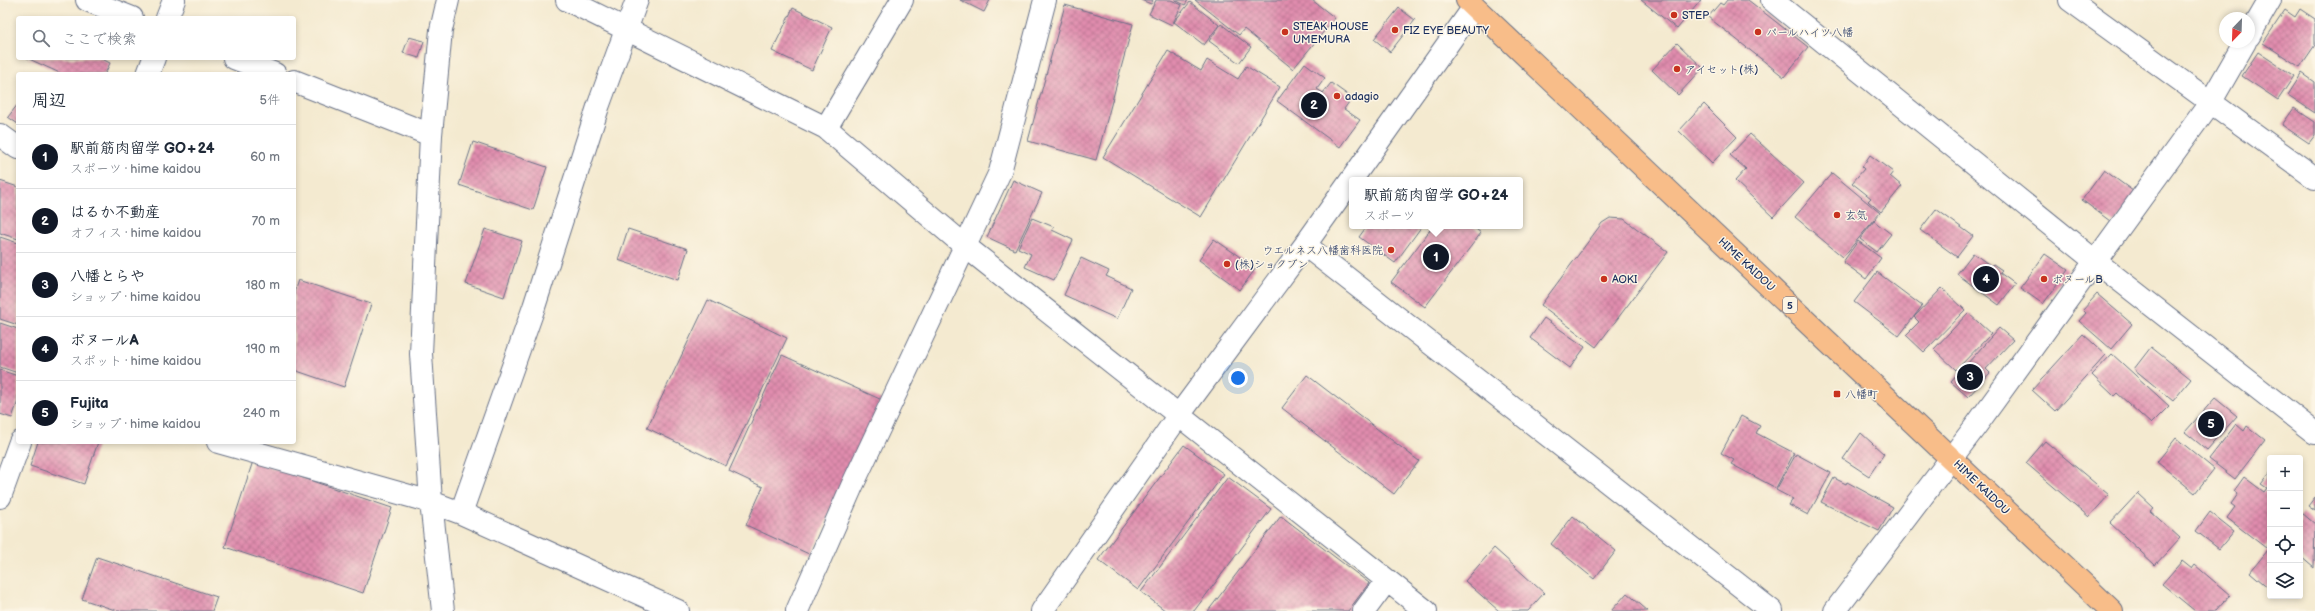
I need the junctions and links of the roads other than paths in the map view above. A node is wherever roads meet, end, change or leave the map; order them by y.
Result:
1 (87, 0) edge
2 (174, 0) edge
3 (448, 0) edge
4 (567, 0) edge
5 (637, 0) edge
6 (902, 0) edge
7 (1045, 0) edge
8 (1772, 0) edge
9 (2070, 0) edge
10 (2270, 0) edge
11 (1471, 3) edge
12 (127, 16) edge
13 (169, 16) edge
14 (2255, 26) edge
15 (627, 30) junction
16 (2242, 48) edge
17 (153, 60) edge
18 (239, 60) edge
19 (149, 72) edge
20 (270, 72) edge
21 (296, 82) edge
22 (2210, 103) junction
23 (826, 128) junction
24 (0, 135) edge
25 (431, 135) junction
26 (16, 147) edge
27 (1352, 177) edge
28 (2315, 178) edge
29 (1349, 181) edge
30 (1305, 245) junction
31 (965, 246) junction
32 (2095, 261) junction
33 (1180, 415) junction
34 (2315, 433) edge
35 (19, 444) edge
36 (225, 444) edge
37 (1951, 458) junction
38 (0, 498) edge
39 (431, 502) junction
40 (461, 513) junction
41 (1387, 580) junction
42 (443, 611) edge
43 (678, 611) edge
44 (797, 611) edge
45 (1042, 611) edge
46 (1364, 611) edge
47 (1426, 611) edge
48 (1772, 611) edge
49 (1835, 611) edge
50 (2112, 611) edge

1 - 12 street
2 - 13 street
3 - 25 street
4 - 15 street
5 - 15 street
6 - 23 street
7 - 31 street
8 - 32 street
9 - 22 street
10 - 14 street
11 - 27 street
11 - 37 main road, HIME KAIDOU / 5
15 - 23 street
15 - 40 street
16 - 22 street
17 - 19 street
18 - 20 street
21 - 25 street
22 - 28 street
22 - 32 street
23 - 31 street
24 - 26 street
25 - 39 street
29 - 30 street
30 - 33 street
30 - 48 street
31 - 33 street
31 - 44 street
32 - 34 street
32 - 37 street
33 - 41 street
33 - 45 street
35 - 38 street
36 - 39 street
37 - 49 street
37 - 50 main road, HIME KAIDOU / 5
39 - 40 street
39 - 42 street
40 - 43 street
41 - 46 street
41 - 47 street

